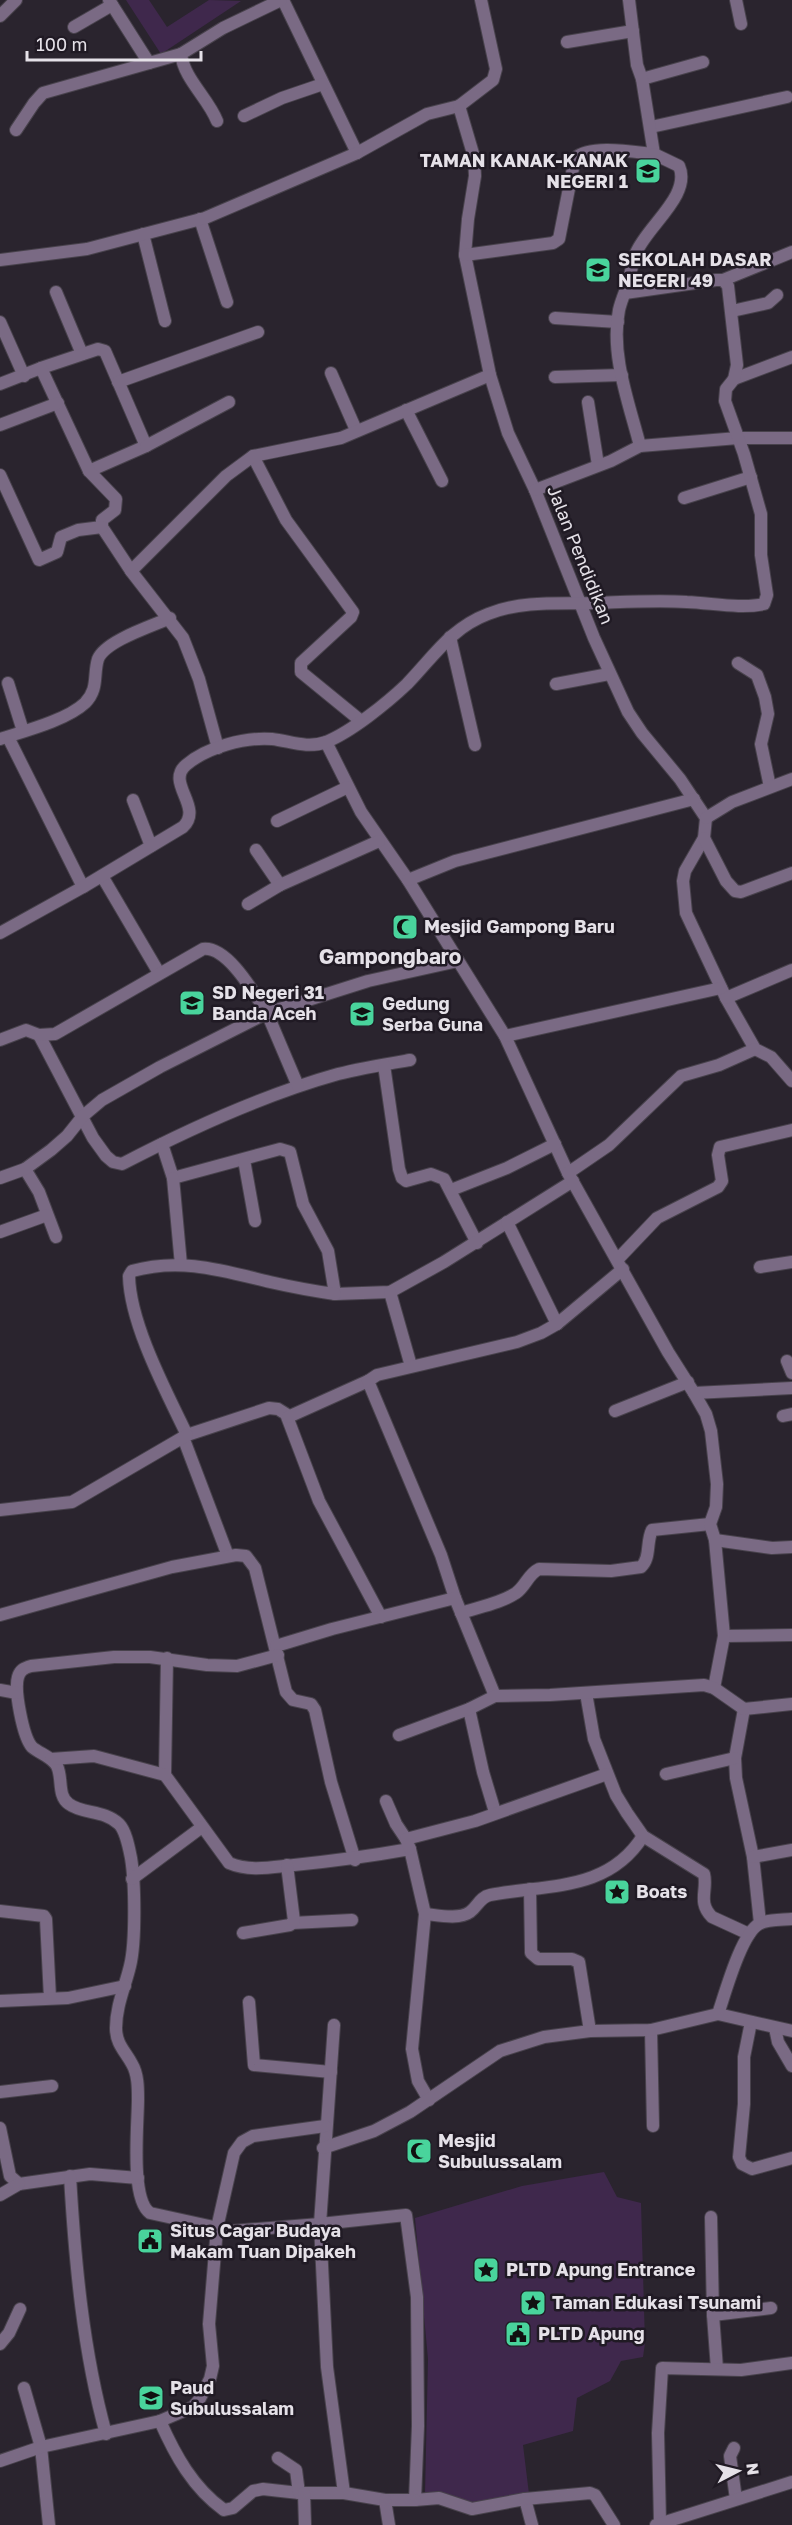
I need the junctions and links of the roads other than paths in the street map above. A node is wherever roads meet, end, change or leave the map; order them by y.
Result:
1 (16, 0) edge
2 (282, 0) edge
3 (481, 0) edge
4 (629, 0) edge
5 (736, 0) edge
6 (110, 2) edge
7 (0, 16) edge
8 (741, 24) dead end
9 (74, 27) dead end
10 (633, 32) junction
11 (567, 42) dead end
12 (181, 54) junction
13 (703, 62) dead end
14 (149, 63) junction
15 (642, 79) junction
16 (323, 84) junction
17 (787, 97) dead end
18 (459, 106) junction
19 (244, 116) dead end
20 (217, 122) dead end
21 (651, 127) junction
22 (16, 130) dead end
23 (357, 153) junction
24 (654, 154) junction
25 (200, 219) junction
26 (143, 234) junction
27 (792, 252) edge
28 (465, 255) junction
29 (0, 260) edge
30 (723, 280) junction
31 (56, 292) dead end
32 (625, 292) junction
33 (777, 295) dead end
34 (227, 302) dead end
35 (732, 311) junction
36 (555, 318) dead end
37 (165, 321) dead end
38 (0, 322) edge
39 (618, 322) junction
40 (258, 332) dead end
41 (82, 354) junction
42 (792, 357) edge
43 (41, 368) junction
44 (331, 373) dead end
45 (489, 375) junction
46 (622, 375) junction
47 (24, 376) junction
48 (555, 377) dead end
49 (734, 379) junction
50 (118, 382) junction
51 (0, 384) edge
52 (229, 402) dead end
53 (588, 402) dead end
54 (58, 404) junction
55 (406, 410) junction
56 (0, 425) edge
57 (356, 430) junction
58 (738, 438) junction
59 (792, 438) edge
60 (146, 446) junction
61 (640, 446) junction
62 (253, 456) junction
63 (598, 465) junction
64 (89, 471) junction
65 (0, 475) edge
66 (751, 477) junction
67 (442, 481) dead end
68 (535, 490) junction
69 (4, 493) edge
70 (684, 498) dead end
71 (102, 527) junction
72 (131, 571) junction
73 (581, 603) junction
74 (170, 618) junction
75 (450, 637) junction
76 (738, 663) dead end
77 (609, 674) junction
78 (9, 682) edge
79 (556, 684) dead end
80 (361, 721) junction
81 (23, 731) junction
82 (4, 738) edge
83 (326, 742) junction
84 (475, 745) dead end
85 (218, 748) junction
86 (792, 778) edge
87 (348, 787) junction
88 (770, 787) junction
89 (694, 799) junction
90 (133, 800) dead end
91 (706, 818) junction
92 (277, 821) dead end
93 (704, 838) junction
94 (380, 841) junction
95 (151, 846) junction
96 (256, 850) dead end
97 (792, 873) edge
98 (102, 876) junction
99 (408, 880) junction
100 (280, 885) junction
101 (83, 887) junction
102 (248, 904) dead end
103 (0, 933) edge
104 (458, 961) junction
105 (792, 970) edge
106 (159, 973) junction
107 (724, 993) junction
108 (267, 1013) junction
109 (39, 1035) junction
110 (504, 1036) junction
111 (0, 1040) edge
112 (755, 1049) junction
113 (410, 1060) dead end
114 (384, 1065) junction
115 (792, 1081) edge
116 (298, 1086) junction
117 (83, 1116) junction
118 (792, 1130) edge
119 (162, 1144) junction
120 (555, 1144) junction
121 (244, 1160) junction
122 (26, 1169) junction
123 (570, 1177) junction
124 (0, 1178) edge
125 (173, 1178) junction
126 (451, 1190) junction
127 (48, 1215) junction
128 (255, 1221) dead end
129 (507, 1222) junction
130 (0, 1232) edge
131 (56, 1238) dead end
132 (477, 1243) junction
133 (792, 1262) edge
134 (620, 1264) junction
135 (181, 1265) junction
136 (760, 1267) dead end
137 (390, 1292) junction
138 (335, 1294) junction
139 (557, 1324) junction
140 (411, 1366) junction
141 (368, 1381) junction
142 (691, 1388) junction
143 (792, 1388) edge
144 (615, 1411) dead end
145 (288, 1417) junction
146 (185, 1436) junction
147 (0, 1510) edge
148 (710, 1524) junction
149 (714, 1540) junction
150 (792, 1547) edge
151 (228, 1556) junction
152 (455, 1598) junction
153 (461, 1613) junction
154 (0, 1615) edge
155 (381, 1617) junction
156 (792, 1635) edge
157 (724, 1636) junction
158 (277, 1650) junction
159 (167, 1658) junction
160 (714, 1688) junction
161 (0, 1690) edge
162 (17, 1693) junction
163 (586, 1694) junction
164 (495, 1696) junction
165 (792, 1704) edge
166 (469, 1709) junction
167 (744, 1709) junction
168 (399, 1735) dead end
169 (735, 1758) junction
170 (51, 1759) junction
171 (607, 1774) junction
172 (666, 1774) dead end
173 (165, 1776) junction
174 (386, 1801) dead end
175 (495, 1812) junction
176 (202, 1827) junction
177 (643, 1836) junction
178 (408, 1844) junction
179 (792, 1851) edge
180 (753, 1857) junction
181 (355, 1860) junction
182 (287, 1865) junction
183 (132, 1879) junction
184 (530, 1889) junction
185 (0, 1911) edge
186 (425, 1914) junction
187 (792, 1919) edge
188 (352, 1920) dead end
189 (292, 1923) junction
190 (760, 1923) junction
191 (243, 1933) dead end
192 (749, 1934) junction
193 (125, 1986) junction
194 (50, 1998) junction
195 (0, 2001) edge
196 (249, 2002) dead end
197 (718, 2014) junction
198 (751, 2022) junction
199 (334, 2025) dead end
200 (775, 2028) junction
201 (651, 2030) junction
202 (590, 2031) junction
203 (792, 2031) edge
204 (792, 2066) edge
205 (331, 2072) junction
206 (52, 2086) dead end
207 (0, 2092) edge
208 (429, 2100) junction
209 (326, 2126) junction
210 (653, 2126) dead end
211 (0, 2128) edge
212 (323, 2148) junction
213 (792, 2158) edge
214 (70, 2176) junction
215 (138, 2178) junction
216 (19, 2184) junction
217 (0, 2194) edge
218 (711, 2217) dead end
219 (320, 2224) junction
220 (217, 2228) junction
221 (771, 2308) dead end
222 (20, 2309) dead end
223 (713, 2314) junction
224 (0, 2344) edge
225 (792, 2363) edge
226 (717, 2369) junction
227 (24, 2388) dead end
228 (160, 2421) junction
229 (106, 2434) junction
230 (41, 2447) junction
231 (734, 2448) dead end
232 (278, 2458) dead end
233 (0, 2461) edge
234 (792, 2482) edge
235 (301, 2493) junction
236 (344, 2493) junction
237 (525, 2499) junction
238 (736, 2499) junction
239 (385, 2500) junction
240 (415, 2500) junction
241 (658, 2524) edge
242 (49, 2525) edge
243 (305, 2525) edge
244 (389, 2525) edge
245 (532, 2525) edge
246 (614, 2525) edge

1 - 7 street
2 - 12 street
2 - 16 street
3 - 18 street
4 - 10 street
5 - 8 street
6 - 9 street
6 - 14 street
10 - 11 street
10 - 15 street
12 - 14 street
12 - 20 street
13 - 15 street
14 - 22 street
15 - 21 street
16 - 19 street
16 - 23 street
17 - 21 street
18 - 23 street
18 - 28 street, Jalan Pendidikan
21 - 24 street
23 - 25 street
24 - 28 street
24 - 32 street
25 - 26 street
25 - 34 street
26 - 29 street
26 - 37 street
27 - 30 street
28 - 45 street, Jalan Pendidikan
30 - 32 street
30 - 35 street
31 - 41 street
32 - 39 street
33 - 35 street
35 - 49 street
36 - 39 street
38 - 47 street
39 - 46 street
40 - 50 street
41 - 43 street
41 - 50 street
42 - 49 street
43 - 47 street
43 - 54 street
44 - 57 street
45 - 55 street
45 - 68 street, Jalan Pendidikan
46 - 48 street
46 - 61 street
47 - 51 street
49 - 58 street
50 - 60 street
52 - 60 street
53 - 63 street
54 - 56 street
54 - 64 street
55 - 57 street
55 - 67 street
57 - 62 street
58 - 59 street
58 - 61 street
58 - 66 street
60 - 64 street
61 - 63 street
62 - 72 street
62 - 80 street
63 - 68 street
64 - 71 street
65 - 69 street
66 - 70 street
66 - 73 street
68 - 73 street, Jalan Pendidikan
69 - 71 street
71 - 72 street
72 - 74 street
73 - 75 street
73 - 77 street, Jalan Pendidikan
74 - 81 street
74 - 85 street
75 - 80 street
75 - 84 street
76 - 88 street
77 - 79 street
77 - 89 street, Jalan Pendidikan
78 - 81 street
80 - 83 street
81 - 82 street
82 - 101 street
83 - 85 street
83 - 87 street
85 - 95 street
86 - 88 street
87 - 92 street
87 - 94 street
88 - 91 street
89 - 91 street, Jalan Pendidikan
89 - 99 street
90 - 95 street
91 - 93 street
93 - 97 street
93 - 107 street
94 - 99 street
94 - 100 street
95 - 98 street
96 - 100 street
98 - 101 street
98 - 106 street
99 - 104 street
100 - 102 street
101 - 103 street
104 - 108 street
104 - 110 street
105 - 107 street
106 - 108 street
106 - 109 street
107 - 110 street
107 - 112 street
108 - 116 street
108 - 117 street
109 - 111 street
109 - 117 street
110 - 120 street
112 - 115 street
112 - 123 street
113 - 114 street
114 - 116 street
114 - 126 street
116 - 119 street
117 - 119 street
117 - 122 street
118 - 134 street
119 - 125 street
120 - 123 street
120 - 126 street
121 - 125 street
121 - 128 street
121 - 138 street
122 - 124 street
122 - 127 street
123 - 129 street
123 - 134 street
125 - 135 street
126 - 132 street
127 - 130 street
127 - 131 street
129 - 132 street
129 - 139 street
132 - 137 street
133 - 136 street
134 - 139 street
134 - 142 street
135 - 138 street
135 - 146 street
137 - 138 street
137 - 140 street
139 - 140 street
140 - 141 street
141 - 145 street
141 - 152 street
142 - 143 street
142 - 144 street
142 - 148 street
145 - 146 street
145 - 155 street
146 - 147 street
146 - 151 street
148 - 149 street
148 - 153 street
149 - 150 street
149 - 157 street
151 - 154 street
151 - 158 street
152 - 153 street
152 - 155 street
153 - 164 street
155 - 158 street
156 - 157 street
157 - 160 street
158 - 159 street
158 - 181 street
159 - 162 street
159 - 173 street
160 - 163 street
160 - 167 street
161 - 162 street
162 - 170 street
163 - 164 street
163 - 171 street
164 - 166 street
165 - 167 street
166 - 168 street
166 - 175 street
167 - 169 street
169 - 172 street
169 - 180 street
170 - 173 street
170 - 183 street
171 - 175 street
171 - 177 street
173 - 176 street
174 - 178 street
175 - 178 street
176 - 182 street
176 - 183 street
177 - 184 street
177 - 192 street
178 - 181 street
178 - 186 street
179 - 180 street
180 - 190 street
181 - 182 street
182 - 189 street
183 - 193 street
184 - 186 street
184 - 202 street
185 - 194 street
186 - 208 street
187 - 190 street
188 - 189 street
189 - 191 street
190 - 192 street
192 - 197 street
193 - 194 street
193 - 215 street
194 - 195 street
196 - 205 street
197 - 198 street
197 - 201 street
198 - 200 street
198 - 213 street
199 - 205 street
200 - 203 street
200 - 204 street
201 - 202 street
201 - 210 street
202 - 208 street
205 - 209 street
206 - 207 street
208 - 212 street
209 - 212 street
209 - 220 street
211 - 216 street
212 - 219 street
214 - 215 street
214 - 216 street
214 - 229 street
215 - 220 street
216 - 217 street
218 - 223 street
219 - 220 street
219 - 236 street
219 - 240 street
220 - 228 street
221 - 223 street
222 - 224 street
223 - 226 street
225 - 226 street
226 - 241 street
227 - 230 street
228 - 229 street
228 - 235 street
229 - 230 street
230 - 233 street
230 - 242 street
231 - 238 street
232 - 235 street
234 - 238 street
235 - 236 street
235 - 243 street
236 - 239 street
237 - 240 street
237 - 245 street
237 - 246 street
238 - 241 street
239 - 240 street
239 - 244 street

